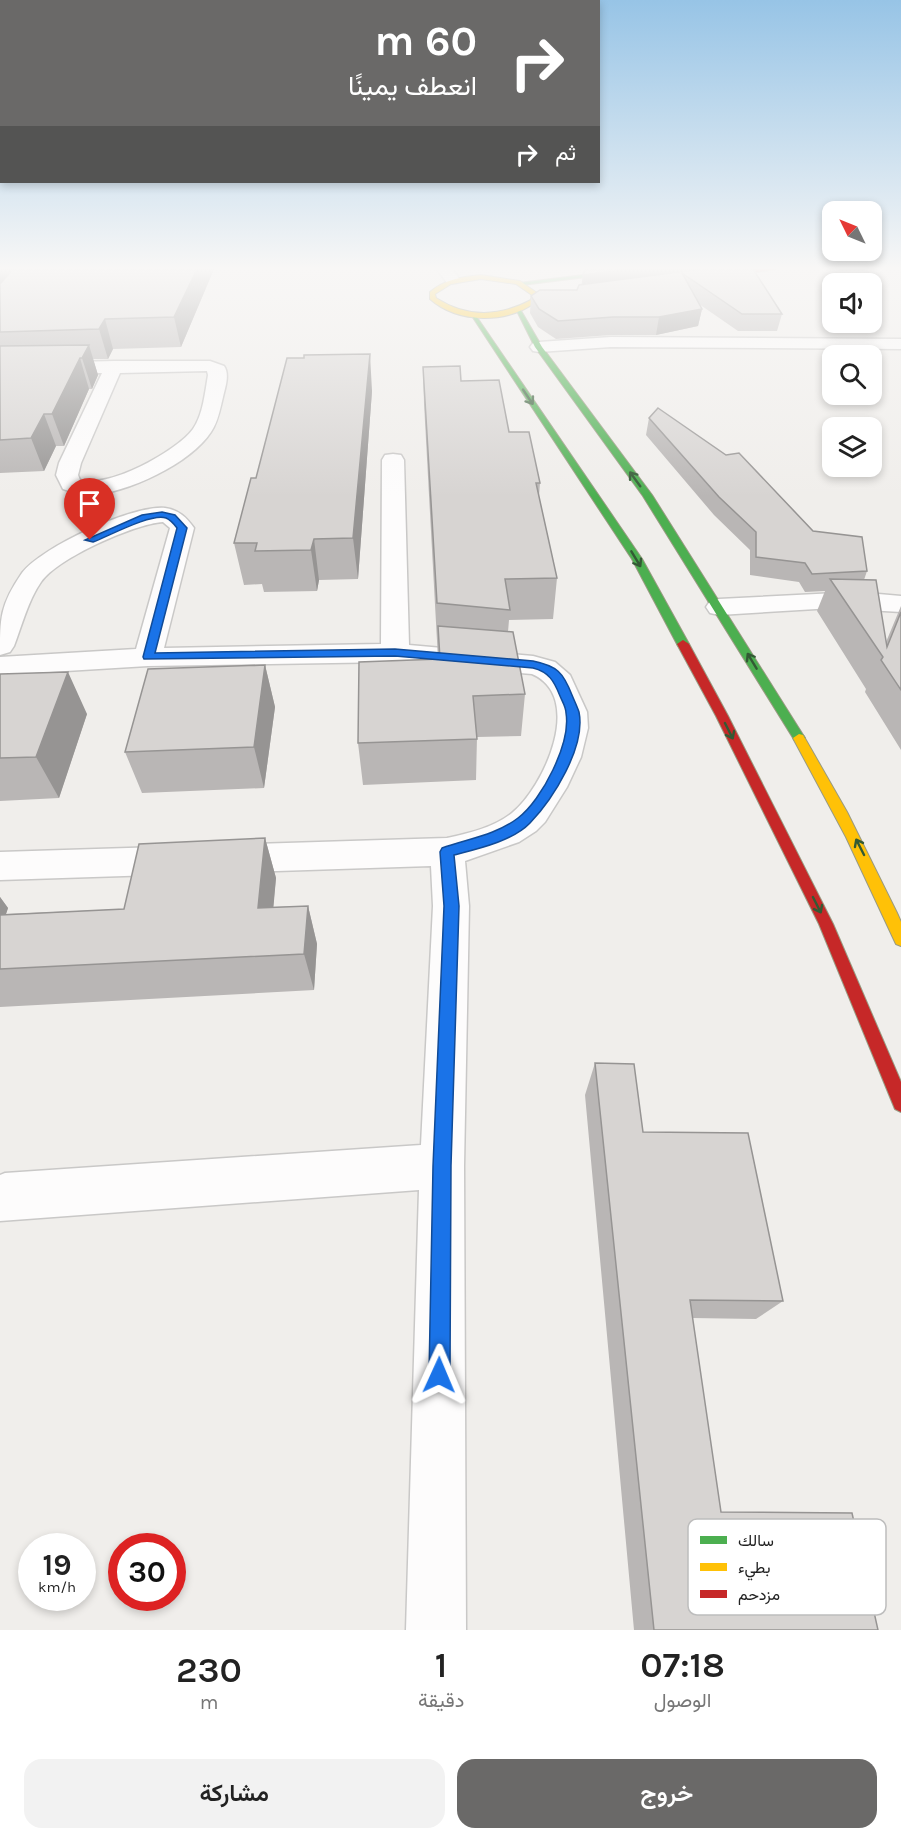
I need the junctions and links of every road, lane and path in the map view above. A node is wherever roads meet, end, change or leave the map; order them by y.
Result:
1 (493, 345) edge
2 (559, 345) edge
3 (539, 346) joint
4 (114, 366) junction
5 (0, 369) edge
6 (393, 460) dead end
7 (901, 604) edge
8 (719, 607) junction
9 (0, 646) edge
10 (395, 653) junction
11 (148, 657) junction
12 (0, 666) edge
13 (447, 852) junction
14 (0, 866) edge
15 (901, 939) edge
16 (901, 1103) edge
17 (442, 1166) junction
18 (0, 1198) edge
19 (436, 1630) edge

1 -> 16 street
2 - 3 street
8 -> 3 street
4 - 4 street
4 - 5 street
6 - 10 street
7 - 8 street
15 -> 8 street
9 - 11 street
10 - 11 street
10 - 13 street
11 - 12 street
13 - 14 street
13 - 17 street
17 - 18 street
17 - 19 street

